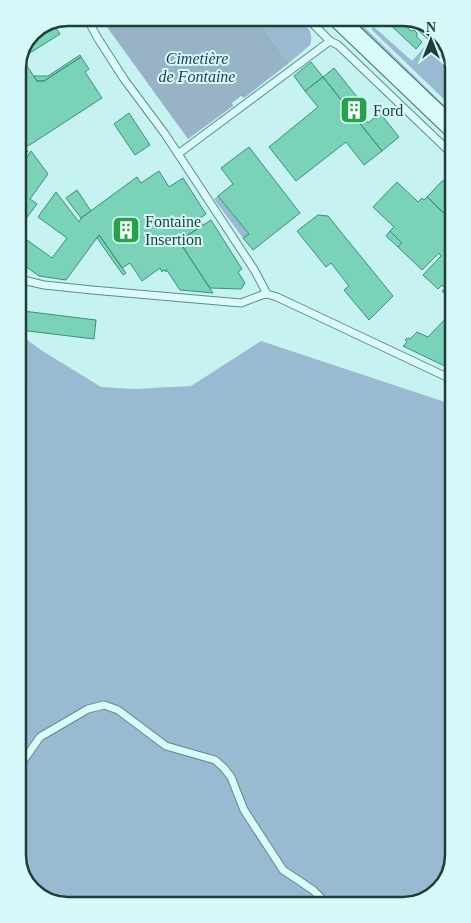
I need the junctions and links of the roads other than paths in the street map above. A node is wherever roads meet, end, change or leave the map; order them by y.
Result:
1 (315, 26) edge
2 (340, 26) edge
3 (356, 26) edge
4 (92, 27) edge
5 (330, 41) junction
6 (445, 115) edge
7 (445, 127) edge
8 (445, 147) edge
9 (178, 154) junction
10 (26, 281) edge
11 (267, 294) junction
12 (445, 376) edge
13 (26, 757) edge
14 (320, 897) edge

1 - 5 street
2 - 7 main road
3 - 6 main road
4 - 9 street
5 - 8 street
5 - 9 street
9 - 11 street
10 - 11 street
11 - 12 street
13 - 14 street

